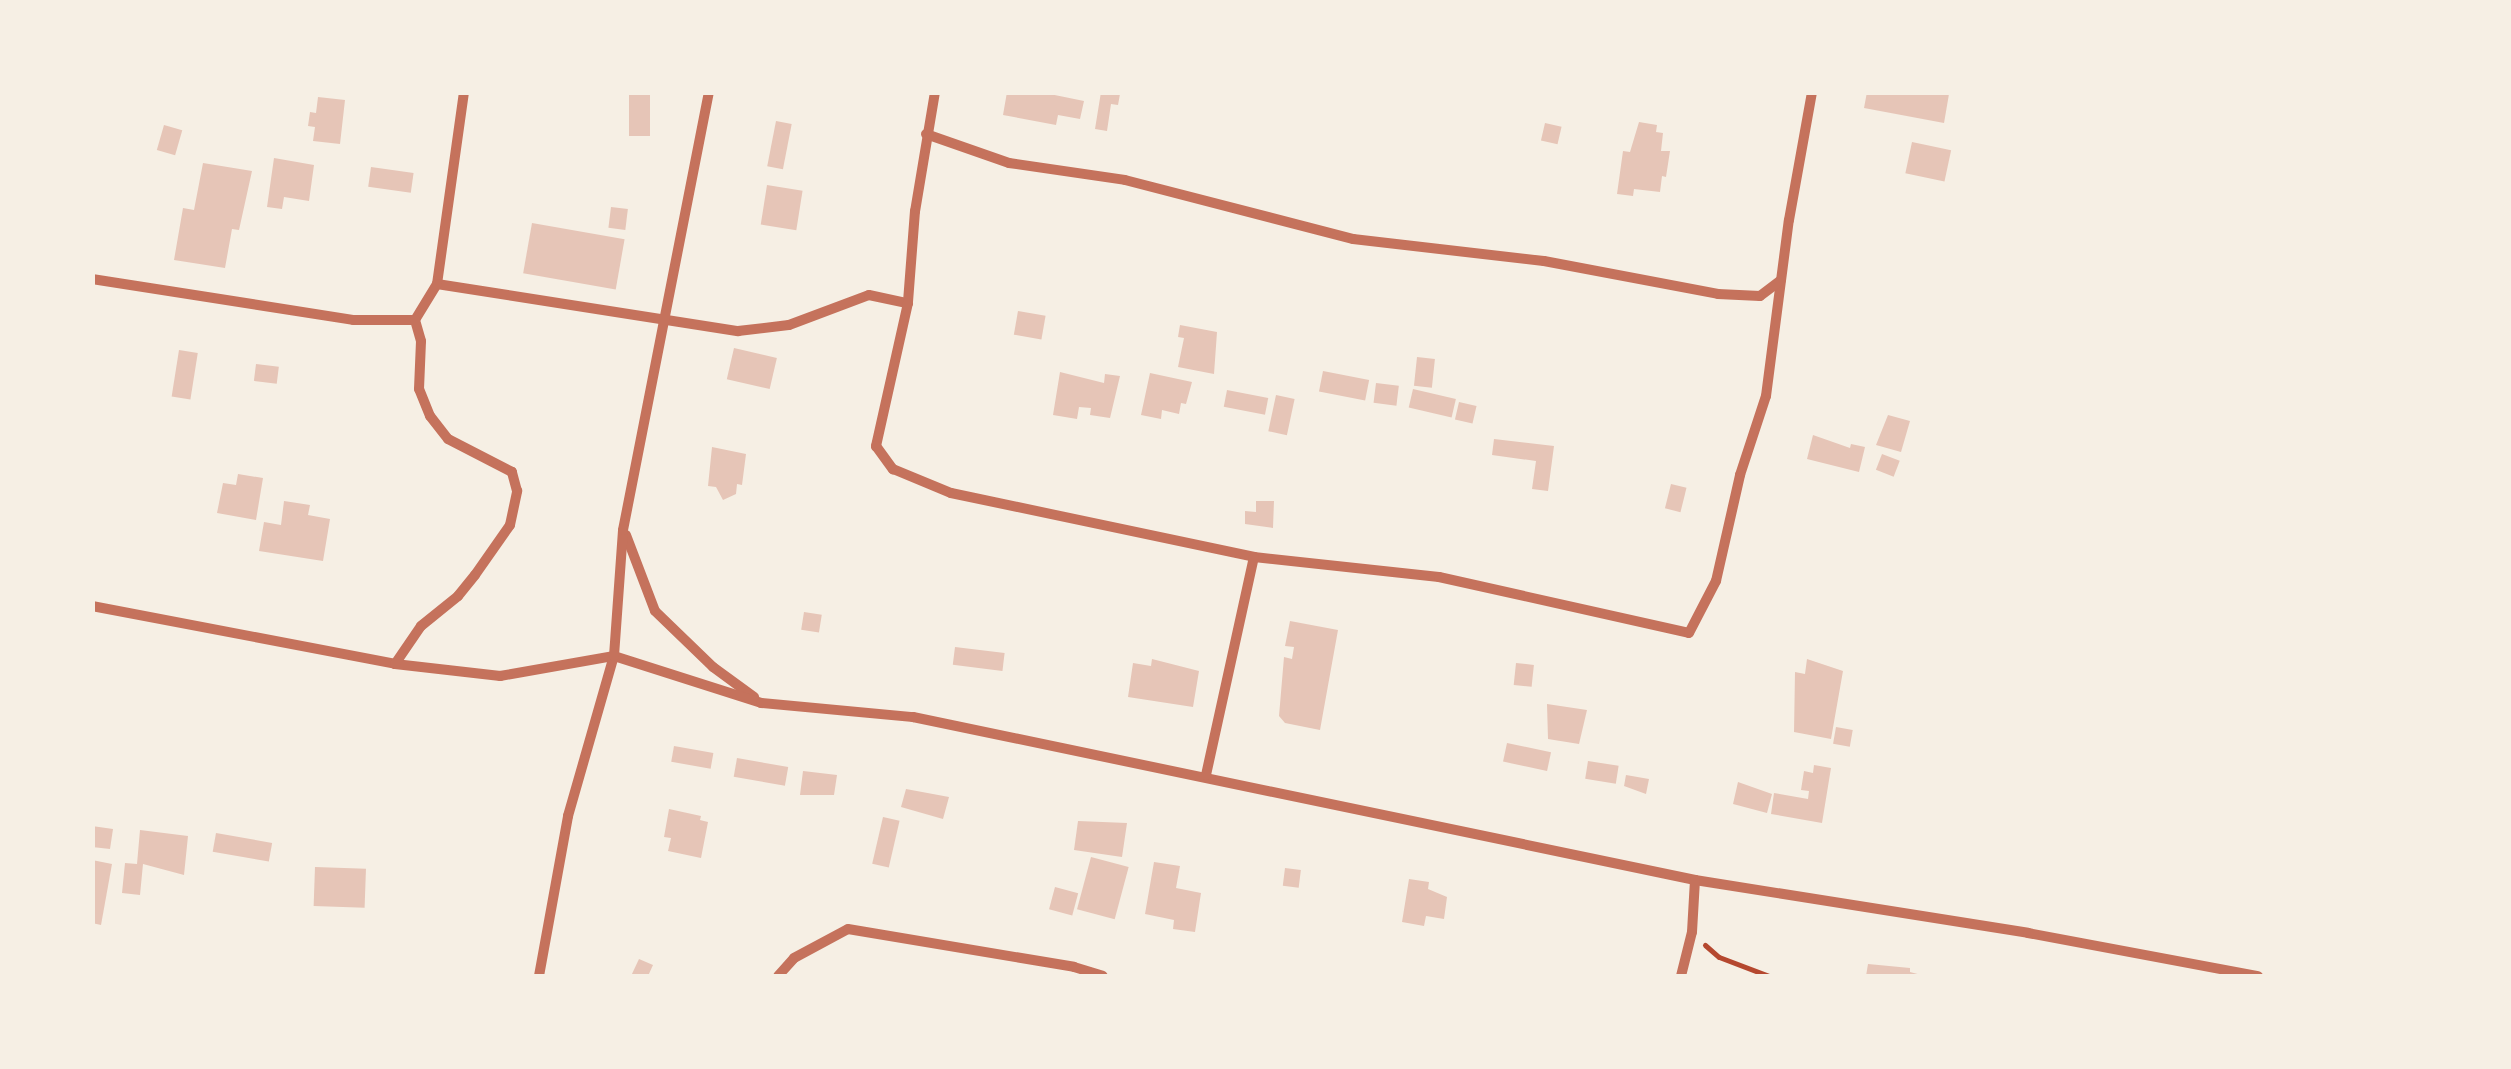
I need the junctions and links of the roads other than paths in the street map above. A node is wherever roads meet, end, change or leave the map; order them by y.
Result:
1 (464, 92) edge
2 (709, 92) edge
3 (935, 92) edge
4 (1812, 92) edge
5 (926, 134) junction
6 (92, 279) edge
7 (1782, 279) junction
8 (437, 284) junction
9 (908, 303) junction
10 (666, 318) junction
11 (415, 320) junction
12 (623, 530) junction
13 (1254, 556) junction
14 (92, 606) edge
15 (614, 656) junction
16 (394, 664) junction
17 (762, 702) junction
18 (1206, 775) junction
19 (1695, 880) junction
20 (539, 976) edge
21 (778, 976) edge
22 (1103, 976) edge
23 (1681, 976) edge
24 (2258, 976) edge

1 - 8 street
2 - 10 street
3 - 5 street
4 - 7 street
5 - 7 street
5 - 9 street
6 - 11 street
7 - 13 street
8 - 10 street
8 - 11 street
9 - 10 street
9 - 13 street
10 - 12 street
11 - 16 street
12 - 15 street
12 - 17 street
13 - 18 street
14 - 16 street
15 - 16 street
15 - 17 street
15 - 20 street
17 - 18 street
18 - 19 street
19 - 23 street
19 - 24 street
21 - 22 street

